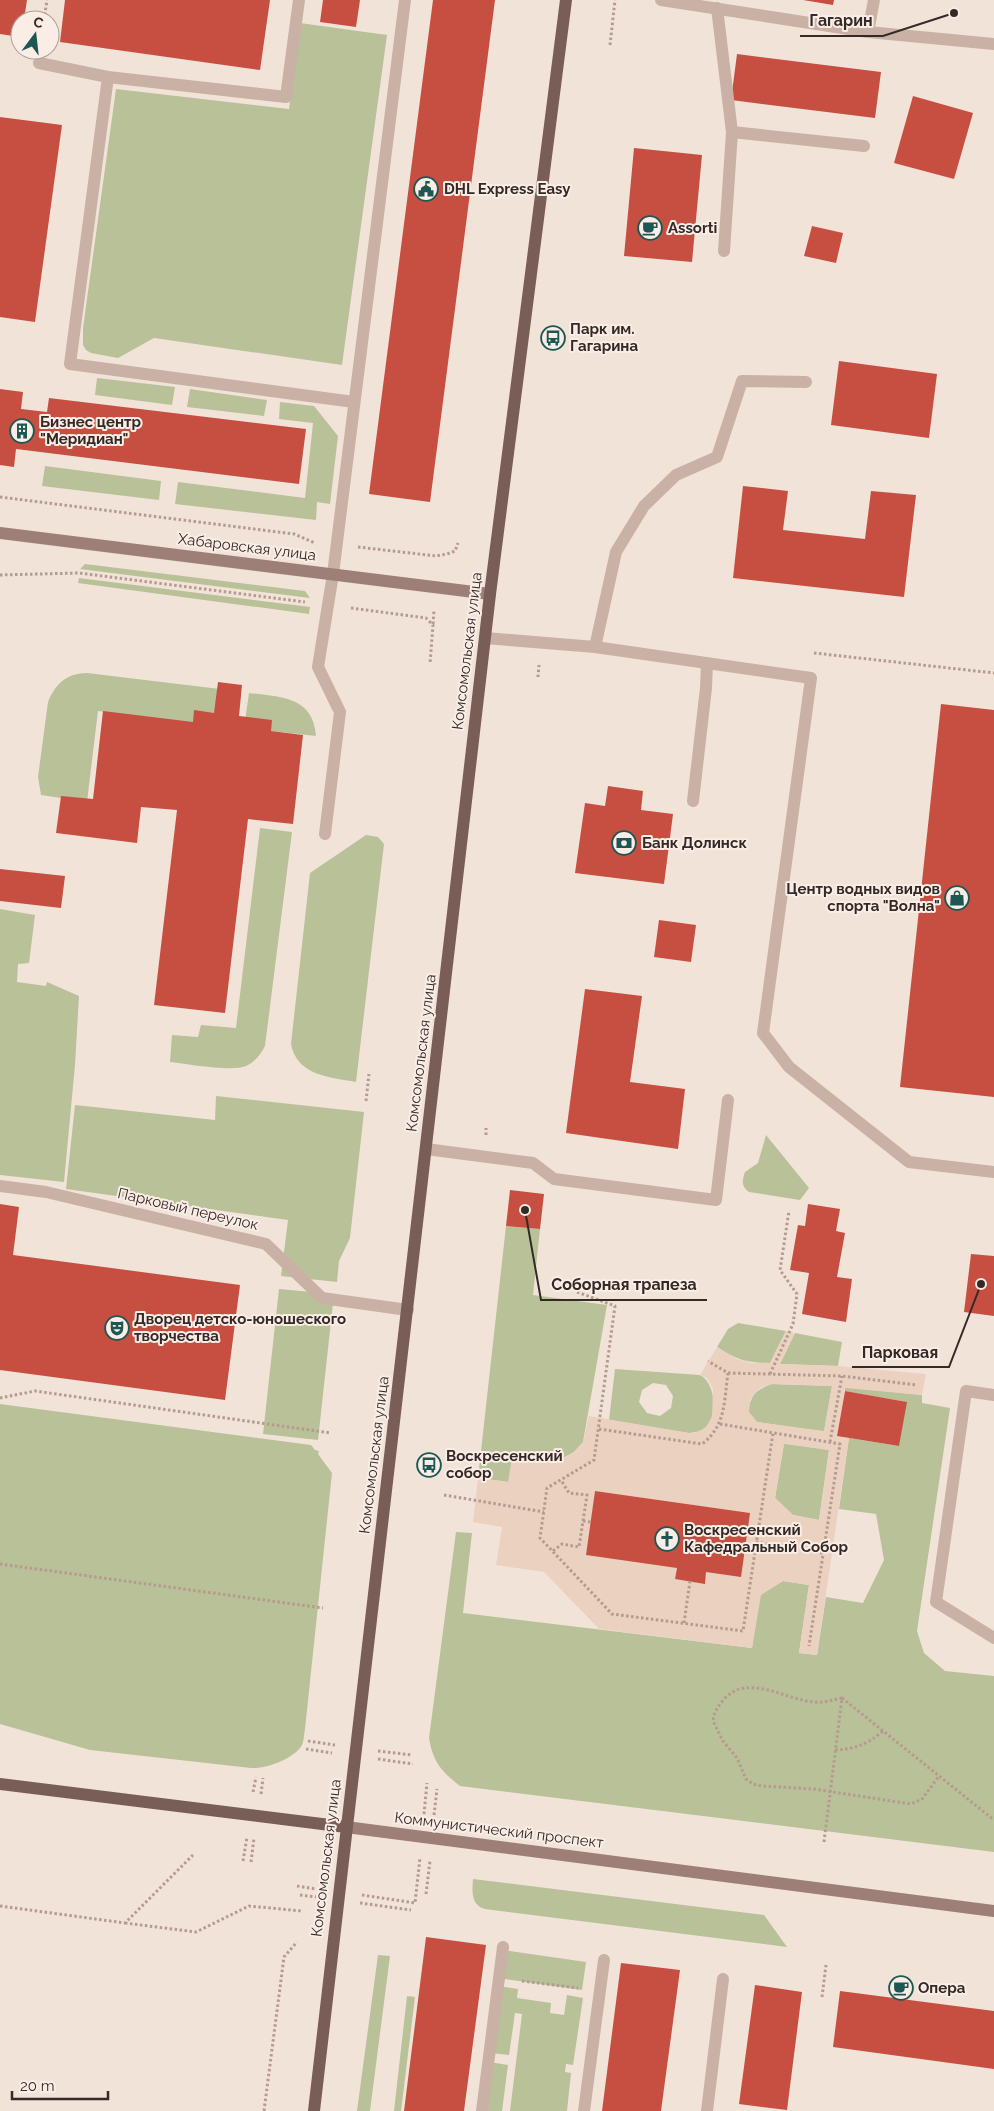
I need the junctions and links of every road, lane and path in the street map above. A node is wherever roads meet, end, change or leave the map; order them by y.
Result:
1 (299, 0) edge
2 (405, 0) edge
3 (566, 0) edge
4 (615, 0) edge
5 (661, 0) edge
6 (874, 0) edge
7 (691, 2) edge
8 (717, 8) junction
9 (868, 32) junction
10 (994, 44) edge
11 (610, 45) dead end
12 (39, 63) dead end
13 (108, 77) junction
14 (732, 132) junction
15 (864, 146) dead end
16 (724, 251) dead end
17 (806, 382) dead end
18 (354, 402) junction
19 (0, 497) edge
20 (0, 533) edge
21 (458, 543) dead end
22 (324, 544) dead end
23 (354, 547) dead end
24 (333, 574) junction
25 (0, 575) edge
26 (490, 594) junction
27 (314, 603) dead end
28 (344, 607) dead end
29 (485, 638) junction
30 (595, 648) junction
31 (430, 664) dead end
32 (707, 664) junction
33 (693, 801) dead end
34 (325, 834) dead end
35 (369, 1074) dead end
36 (728, 1100) dead end
37 (366, 1101) dead end
38 (426, 1148) junction
39 (994, 1172) edge
40 (0, 1186) edge
41 (789, 1211) dead end
42 (577, 1292) dead end
43 (408, 1310) junction
44 (708, 1361) dead end
45 (728, 1373) junction
46 (770, 1374) junction
47 (842, 1376) junction
48 (917, 1385) dead end
49 (994, 1395) edge
50 (0, 1398) edge
51 (720, 1424) junction
52 (599, 1429) junction
53 (331, 1433) dead end
54 (773, 1433) junction
55 (830, 1442) junction
56 (561, 1480) junction
57 (444, 1495) dead end
58 (544, 1512) junction
59 (583, 1521) junction
60 (591, 1522) dead end
61 (756, 1542) junction
62 (553, 1551) junction
63 (823, 1553) junction
64 (0, 1564) edge
65 (690, 1581) dead end
66 (323, 1608) dead end
67 (684, 1623) junction
68 (994, 1638) edge
69 (809, 1646) dead end
70 (842, 1698) junction
71 (883, 1731) junction
72 (835, 1750) junction
73 (939, 1776) junction
74 (0, 1784) edge
75 (830, 1793) junction
76 (994, 1820) edge
77 (346, 1827) junction
78 (824, 1842) dead end
79 (193, 1855) dead end
80 (0, 1906) edge
81 (302, 1911) dead end
82 (994, 1911) edge
83 (125, 1923) junction
84 (298, 1942) dead end
85 (503, 1947) dead end
86 (604, 1960) dead end
87 (826, 1965) dead end
88 (499, 1978) junction
89 (723, 1980) dead end
90 (600, 1991) junction
91 (822, 1997) dead end
92 (264, 2111) edge
93 (314, 2111) edge
94 (482, 2111) edge
95 (584, 2111) edge
96 (707, 2111) edge

1 - 13 street
2 - 18 street
3 - 26 main road, Комсомольская улица
4 - 11 path
5 - 7 street
6 - 9 street
7 - 8 street
8 - 9 street
8 - 14 street
9 - 10 street
12 - 13 street
13 - 18 street
14 - 15 street
14 - 16 street
17 - 30 street
18 - 24 street
19 - 22 path
20 - 24 main road, Хабаровская улица
21 - 23 path
24 - 26 main road, Хабаровская улица
24 - 34 street
25 - 27 path
26 - 29 main road, Комсомольская улица
28 - 31 path
29 - 30 street
29 - 38 main road, Комсомольская улица
30 - 32 street
32 - 33 street
32 - 39 street
35 - 37 path
36 - 38 street
38 - 43 main road, Комсомольская улица
40 - 43 street, Парковый переулок
41 - 46 path
42 - 52 path
43 - 77 main road, Комсомольская улица
44 - 45 path
45 - 46 path
45 - 51 path
46 - 47 path
47 - 48 path
47 - 55 path
49 - 68 street
50 - 53 path
51 - 52 path
51 - 54 path
52 - 56 path
54 - 55 path
54 - 61 path
55 - 63 path
56 - 58 path
56 - 59 path
57 - 58 path
58 - 62 path
59 - 60 path
59 - 62 path
61 - 63 path
61 - 67 path
62 - 67 path
63 - 69 path
64 - 66 path
65 - 67 path
70 - 71 path
70 - 72 path
70 - 75 path
71 - 72 path
71 - 73 path
72 - 75 path
73 - 75 path
73 - 76 path
74 - 77 main road, Коммунистический проспект
75 - 78 path
77 - 82 main road, Коммунистический проспект
77 - 93 main road, Комсомольская улица
79 - 83 path
80 - 83 path
81 - 83 path
84 - 92 path
85 - 88 street
86 - 90 street
87 - 91 path
88 - 90 path
88 - 94 street
89 - 96 street
90 - 95 street

